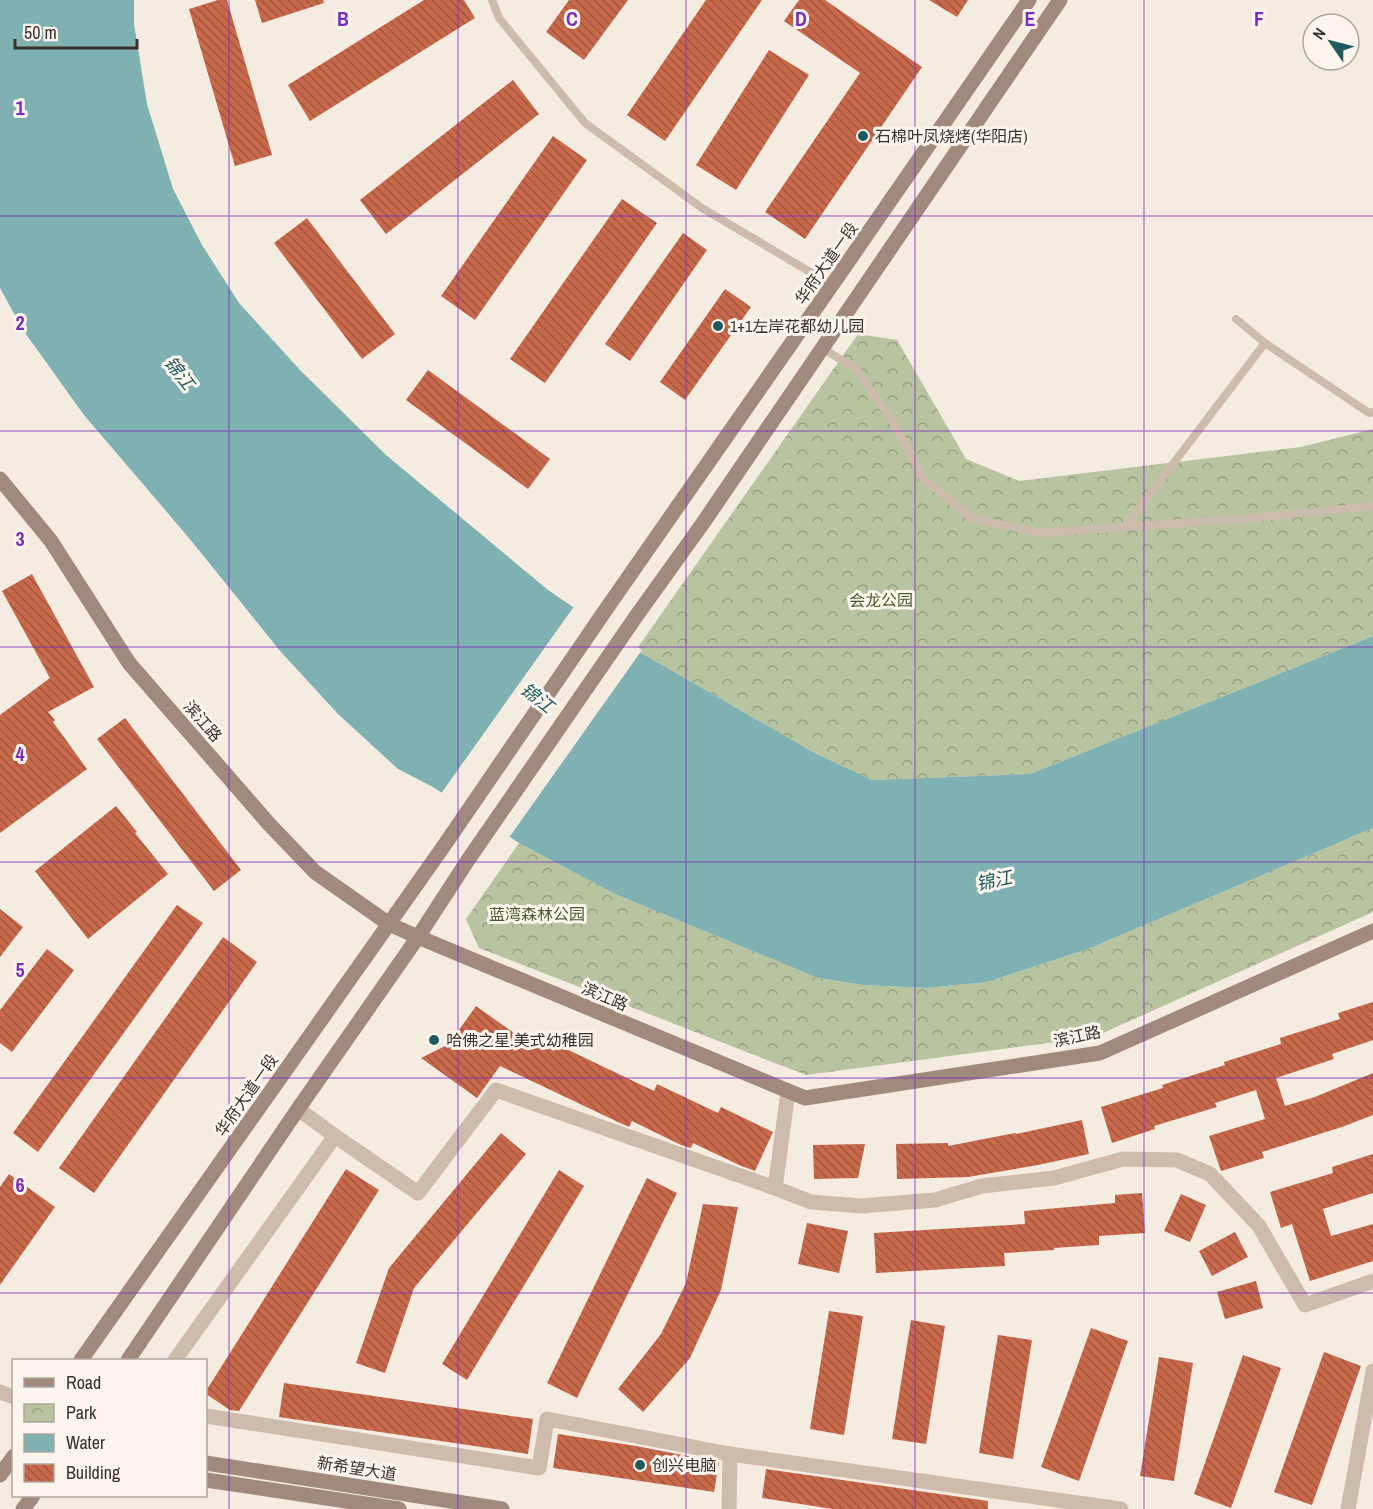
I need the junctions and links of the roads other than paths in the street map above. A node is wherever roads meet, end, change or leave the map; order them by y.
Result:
1 (492, 0) edge
2 (1029, 0) edge
3 (1060, 0) edge
4 (832, 285) junction
5 (1236, 319) dead end
6 (1265, 343) junction
7 (822, 348) junction
8 (1373, 412) edge
9 (0, 479) edge
10 (1373, 506) edge
11 (1125, 527) junction
12 (389, 924) junction
13 (1373, 931) edge
14 (418, 937) junction
15 (788, 1092) junction
16 (298, 1109) junction
17 (335, 1136) junction
18 (775, 1188) junction
19 (1373, 1281) edge
20 (82, 1359) edge
21 (129, 1359) edge
22 (176, 1359) edge
23 (1373, 1371) edge
24 (207, 1416) edge
25 (730, 1454) junction
26 (12, 1459) edge
27 (207, 1463) edge
28 (0, 1475) edge
29 (207, 1480) edge
30 (32, 1497) edge
31 (23, 1509) edge
32 (399, 1509) edge
33 (502, 1509) edge
34 (729, 1509) edge
35 (1121, 1509) edge
36 (1348, 1509) edge

1 - 4 lane
2 - 4 main road, 华府大道一段
3 - 7 main road
4 - 12 main road, 华府大道一段
5 - 6 lane
6 - 8 lane
6 - 11 lane
7 - 11 lane
7 - 14 main road
9 - 12 main road, 滨江路
10 - 11 lane
12 - 14 main road, 滨江路
12 - 20 main road, 华府大道一段
13 - 15 main road, 滨江路
14 - 15 main road, 滨江路
14 - 16 main road
15 - 18 street
16 - 17 street
16 - 21 main road
17 - 18 street
17 - 22 street
18 - 19 street
23 - 36 street
24 - 25 street
25 - 34 street
25 - 35 street
26 - 28 main road
27 - 33 main road, 新希望大道
29 - 32 main road
30 - 31 main road

